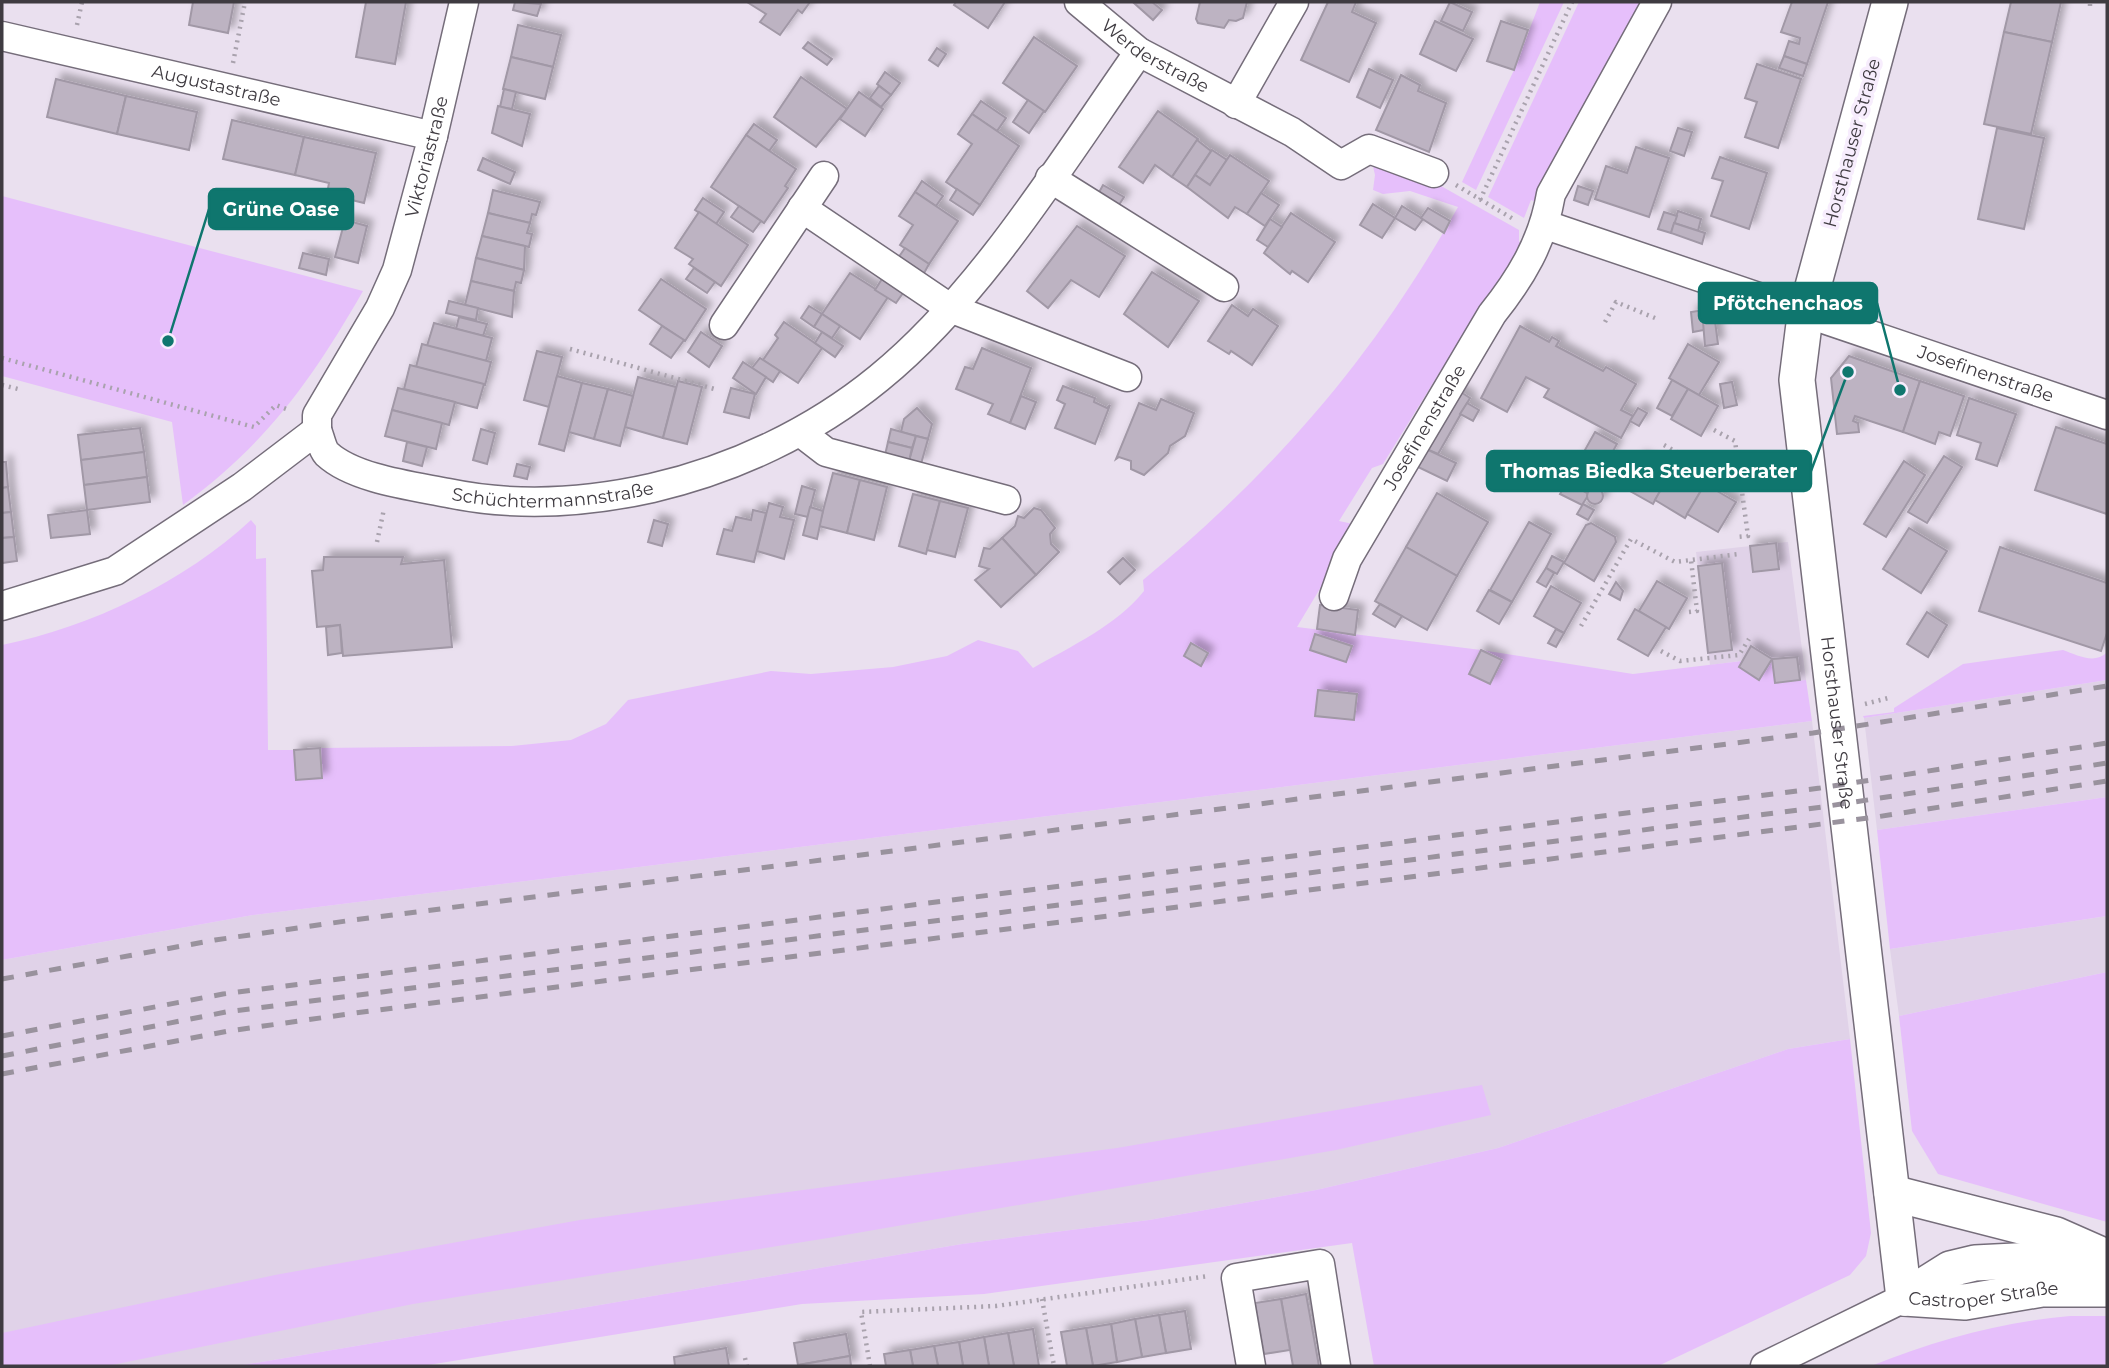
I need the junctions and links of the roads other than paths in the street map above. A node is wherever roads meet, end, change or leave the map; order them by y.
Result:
1 (464, 2) edge
2 (1079, 2) edge
3 (1294, 2) edge
4 (1657, 2) edge
5 (1890, 2) edge
6 (2, 36) edge
7 (1139, 52) junction
8 (1236, 104) junction
9 (433, 136) junction
10 (1434, 173) road end
11 (824, 176) dead end
12 (1050, 178) junction
13 (802, 208) junction
14 (1546, 225) junction
15 (1224, 287) dead end
16 (950, 308) junction
17 (1805, 316) junction
18 (724, 325) dead end
19 (1127, 377) dead end
20 (2107, 415) edge
21 (317, 426) junction
22 (800, 432) junction
23 (1006, 500) dead end
24 (1334, 596) dead end
25 (2, 606) edge
26 (1892, 1193) junction
27 (2107, 1268) edge
28 (1904, 1298) junction
29 (1251, 1366) edge
30 (1336, 1366) edge
31 (1765, 1366) edge

1 - 9 street, Viktoriastraße
2 - 7 street, Werderstraße
3 - 8 street
4 - 14 street, Josefinenstraße
5 - 17 main road, Horsthauser Straße
6 - 9 street, Augustastraße
7 - 8 street, Werderstraße
7 - 12 street, Schüchtermannstraße
8 - 10 street, Werderstraße
9 - 21 street, Viktoriastraße
11 - 13 street
12 - 15 street
12 - 16 street, Schüchtermannstraße
13 - 16 street
13 - 18 street
14 - 17 street, Josefinenstraße
14 - 24 street, Josefinenstraße
16 - 19 street
16 - 22 street, Schüchtermannstraße
17 - 20 street, Josefinenstraße
17 - 26 main road, Horsthauser Straße
21 - 22 street, Schüchtermannstraße
21 - 25 street
22 - 23 street
26 - 27 main road
26 - 28 main road, Horsthauser Straße
27 - 28 main road, Castroper Straße
28 - 31 street
29 - 30 street

